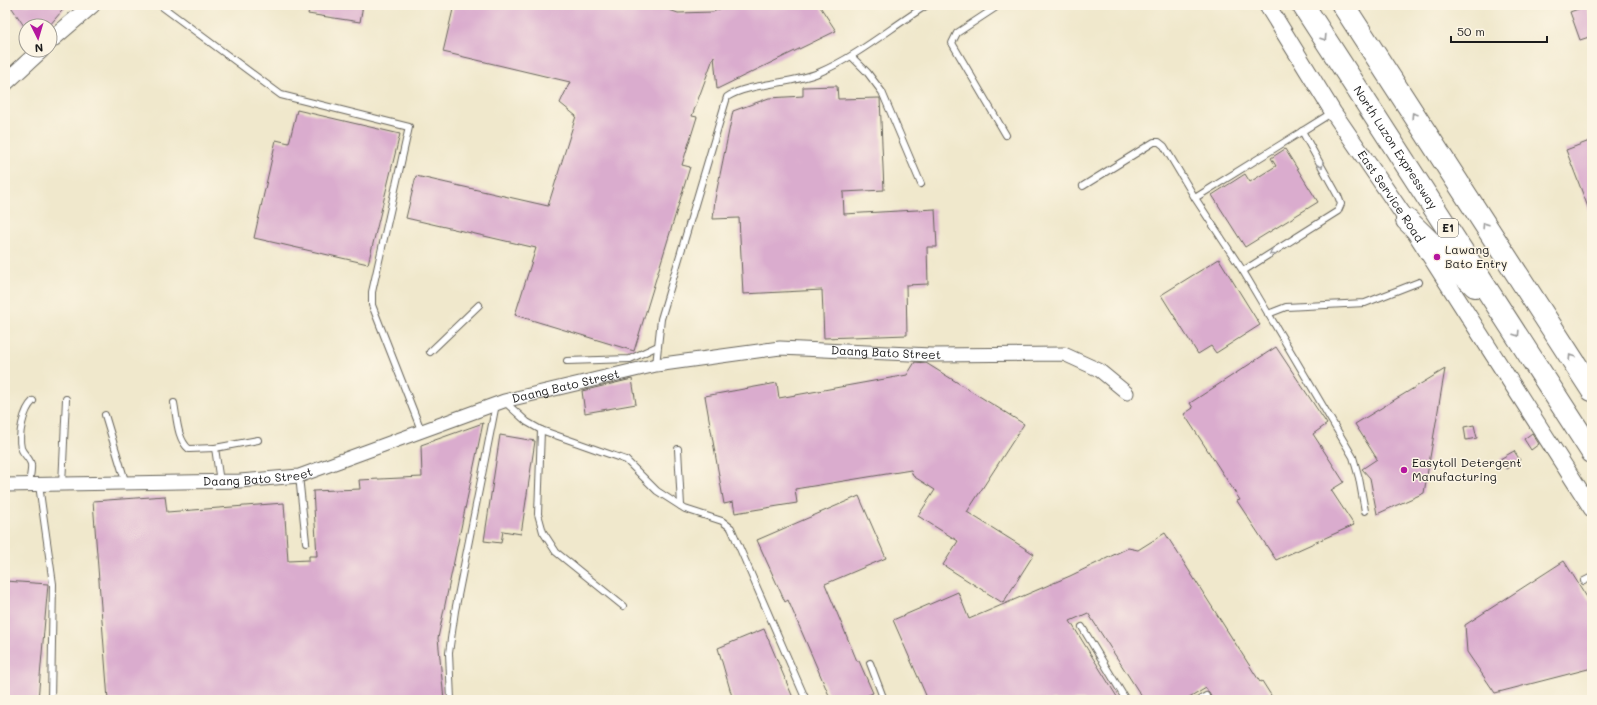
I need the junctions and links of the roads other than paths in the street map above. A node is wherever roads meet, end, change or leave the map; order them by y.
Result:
1 (92, 5) edge
2 (160, 5) edge
3 (927, 5) edge
4 (1267, 5) edge
5 (1303, 5) edge
6 (1343, 5) edge
7 (996, 6) edge
8 (58, 34) edge
9 (852, 57) junction
10 (32, 58) edge
11 (5, 83) edge
12 (1333, 112) junction
13 (1302, 131) junction
14 (1006, 135) dead end
15 (921, 184) dead end
16 (1083, 186) dead end
17 (1195, 198) junction
18 (1407, 220) junction
19 (1242, 272) junction
20 (1419, 282) dead end
21 (480, 305) dead end
22 (1503, 312) junction
23 (1268, 314) junction
24 (658, 346) junction
25 (430, 352) dead end
26 (567, 361) dead end
27 (656, 365) junction
28 (1592, 390) edge
29 (1127, 393) dead end
30 (66, 399) dead end
31 (33, 401) dead end
32 (500, 402) junction
33 (174, 403) dead end
34 (105, 415) dead end
35 (421, 430) junction
36 (541, 430) junction
37 (258, 440) dead end
38 (215, 448) junction
39 (678, 449) dead end
40 (1592, 452) edge
41 (299, 476) junction
42 (220, 482) junction
43 (126, 484) junction
44 (62, 485) junction
45 (5, 486) edge
46 (34, 486) junction
47 (681, 506) junction
48 (1592, 509) edge
49 (1365, 511) dead end
50 (306, 542) dead end
51 (1592, 577) edge
52 (1584, 581) dead end
53 (623, 606) dead end
54 (1082, 627) dead end
55 (870, 663) dead end
56 (1206, 696) dead end
57 (51, 700) edge
58 (451, 700) edge
59 (806, 700) edge
60 (884, 700) edge
61 (1126, 700) edge
62 (1199, 700) edge

1 - 8 street
2 - 35 lane
3 - 9 lane
4 - 12 street, East Service Road
5 -> 22 highway, North Luzon Expressway / E1
28 -> 6 highway
7 - 14 lane
9 - 15 lane
9 - 24 lane
10 - 11 street
12 - 13 lane
12 - 18 street, East Service Road
13 - 17 lane
13 -> 19 lane
16 - 17 lane
17 - 19 lane
18 - 22 highway
18 - 48 street, East Service Road
19 - 23 lane
20 - 23 lane
21 - 25 lane
22 -> 40 highway, North Luzon Expressway / E1
23 - 49 lane
24 - 26 lane
24 - 27 lane
27 - 29 street, Daang Bato Street
27 - 32 street, Daang Bato Street
30 - 44 lane
31 - 46 lane
32 - 35 street, Daang Bato Street
32 - 36 lane
32 - 58 lane
33 - 38 lane
34 - 43 lane
35 - 41 street, Daang Bato Street
36 - 47 lane
36 - 53 lane
37 - 38 lane
38 - 42 lane
39 - 47 lane
41 - 42 street, Daang Bato Street
41 - 50 lane
42 - 43 street, Daang Bato Street
43 - 44 street, Daang Bato Street
44 - 46 street, Daang Bato Street
45 - 46 street, Daang Bato Street
46 - 57 lane
47 - 59 lane
51 - 52 lane
54 - 61 lane
55 - 60 lane
56 - 62 lane

